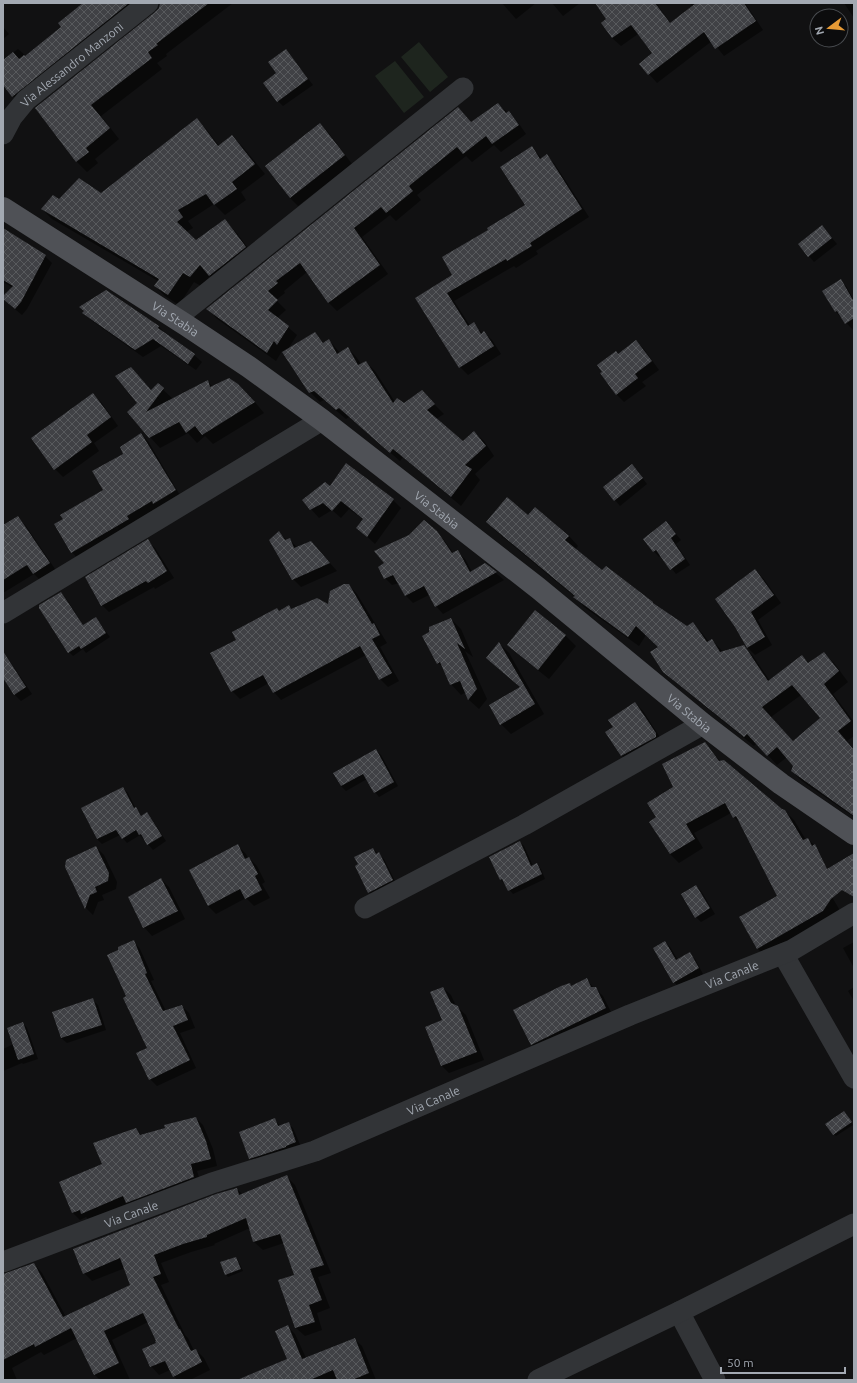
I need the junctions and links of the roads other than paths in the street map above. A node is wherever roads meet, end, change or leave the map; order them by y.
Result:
1 (148, 3) edge
2 (463, 88) dead end
3 (3, 134) edge
4 (3, 208) edge
5 (176, 318) junction
6 (322, 420) junction
7 (3, 613) edge
8 (703, 724) junction
9 (854, 834) edge
10 (365, 908) dead end
11 (854, 913) edge
12 (783, 954) junction
13 (854, 1078) edge
14 (854, 1224) edge
15 (3, 1262) edge
16 (678, 1312) junction
17 (538, 1380) edge
18 (714, 1380) edge

1 - 3 street, Via Alessandro Manzoni
2 - 5 street
4 - 5 main road, Via Stabia
5 - 6 main road, Via Stabia
6 - 7 street
6 - 8 main road, Via Stabia
8 - 9 main road, Via Stabia
8 - 10 street
11 - 12 street, Via Canale
12 - 13 street
12 - 15 street, Via Canale
14 - 16 street
16 - 17 street
16 - 18 street

